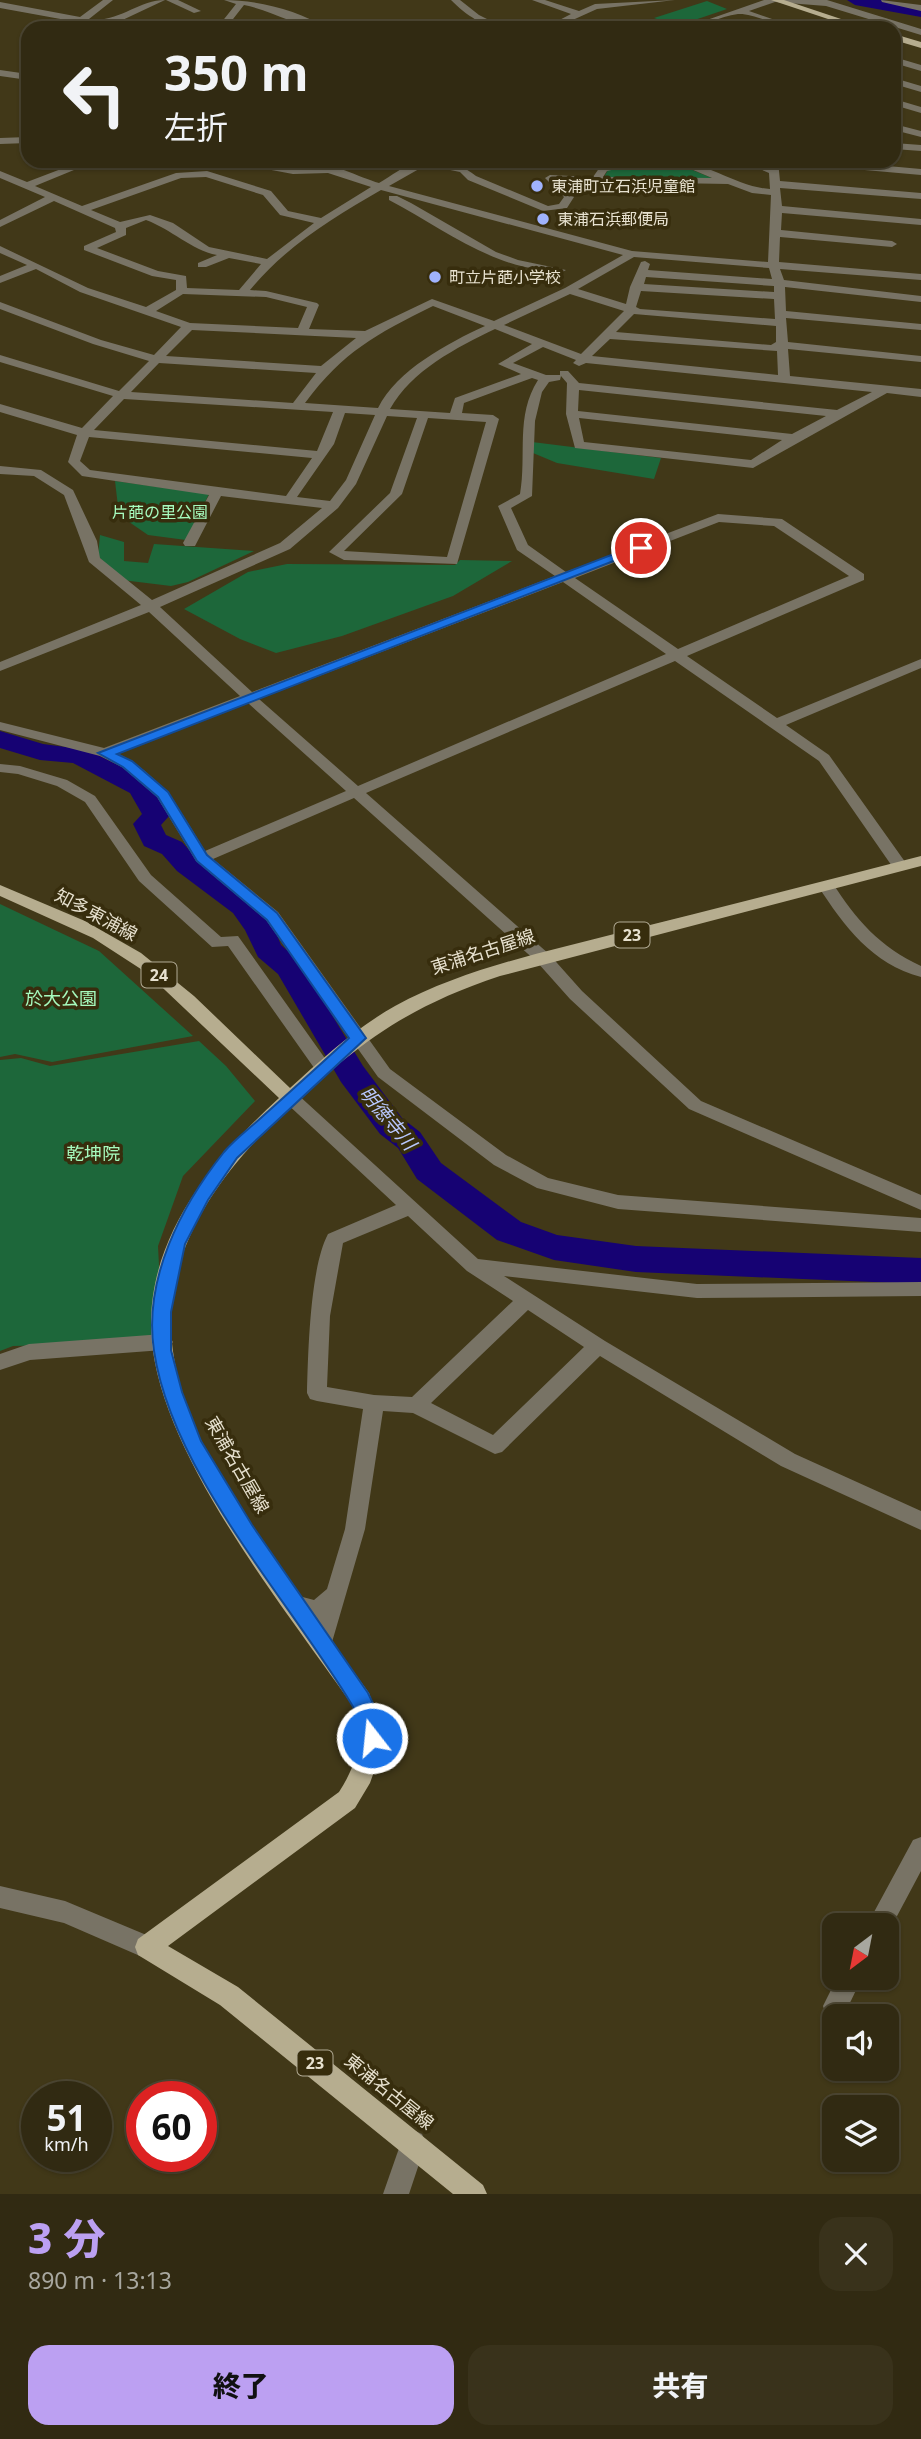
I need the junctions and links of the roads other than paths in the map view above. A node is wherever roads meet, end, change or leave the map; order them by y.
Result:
1 (110, 0) edge
2 (160, 0) edge
3 (170, 0) edge
4 (228, 0) edge
5 (455, 0) edge
6 (536, 0) edge
7 (671, 0) edge
8 (885, 0) edge
9 (776, 1) edge
10 (242, 2) junction
11 (0, 5) edge
12 (921, 8) edge
13 (197, 11) dead end
14 (740, 11) junction
15 (576, 13) junction
16 (82, 20) junction
17 (86, 21) edge
18 (110, 21) edge
19 (227, 21) edge
20 (303, 21) edge
21 (485, 21) edge
22 (565, 21) edge
23 (710, 21) edge
24 (772, 21) edge
25 (841, 21) edge
26 (879, 21) edge
27 (901, 22) edge
28 (921, 22) edge
29 (901, 28) edge
30 (921, 32) edge
31 (901, 39) edge
32 (921, 45) edge
33 (901, 62) edge
34 (21, 66) edge
35 (921, 68) edge
36 (4, 73) edge
37 (901, 83) edge
38 (921, 89) edge
39 (901, 104) edge
40 (921, 110) edge
41 (901, 129) edge
42 (920, 136) edge
43 (0, 141) edge
44 (21, 141) edge
45 (901, 147) edge
46 (921, 148) edge
47 (74, 168) edge
48 (249, 168) edge
49 (280, 168) edge
50 (327, 168) edge
51 (414, 168) edge
52 (454, 168) edge
53 (609, 168) edge
54 (694, 168) edge
55 (773, 168) edge
56 (876, 168) edge
57 (329, 170) junction
58 (921, 172) edge
59 (0, 174) edge
60 (229, 180) junction
61 (596, 180) junction
62 (727, 181) junction
63 (25, 186) junction
64 (381, 186) junction
65 (774, 188) junction
66 (921, 196) edge
67 (52, 198) junction
68 (777, 209) junction
69 (80, 210) junction
70 (889, 219) junction
71 (324, 222) junction
72 (921, 222) edge
73 (0, 224) edge
74 (120, 226) junction
75 (774, 233) junction
76 (0, 249) edge
77 (632, 254) junction
78 (225, 256) junction
79 (648, 256) junction
80 (894, 260) junction
81 (267, 262) junction
82 (36, 265) junction
83 (202, 265) dead end
84 (773, 265) junction
85 (561, 270) dead end
86 (641, 273) junction
87 (921, 277) edge
88 (0, 280) edge
89 (779, 283) junction
90 (635, 287) junction
91 (569, 290) junction
92 (181, 291) junction
93 (243, 293) junction
94 (779, 296) junction
95 (921, 299) edge
96 (0, 304) edge
97 (630, 310) junction
98 (146, 312) junction
99 (780, 318) junction
100 (189, 326) junction
101 (496, 326) junction
102 (921, 327) edge
103 (302, 331) junction
104 (368, 335) junction
105 (608, 335) junction
106 (542, 343) junction
107 (780, 345) junction
108 (0, 358) edge
109 (156, 359) junction
110 (584, 359) junction
111 (921, 359) edge
112 (324, 370) junction
113 (564, 373) junction
114 (539, 377) junction
115 (784, 379) junction
116 (573, 386) junction
117 (886, 389) junction
118 (921, 393) edge
119 (121, 395) junction
120 (297, 406) junction
121 (0, 408) edge
122 (340, 409) junction
123 (383, 412) junction
124 (424, 414) junction
125 (572, 414) junction
126 (841, 414) junction
127 (455, 416) junction
128 (84, 433) junction
129 (794, 438) junction
130 (321, 454) junction
131 (0, 470) edge
132 (218, 492) junction
133 (289, 500) junction
134 (333, 505) junction
135 (190, 543) dead end
136 (565, 577) junction
137 (151, 606) junction
138 (675, 654) junction
139 (921, 663) edge
140 (0, 667) edge
141 (248, 697) junction
142 (778, 723) junction
143 (0, 726) edge
144 (105, 753) junction
145 (0, 768) edge
146 (358, 791) junction
147 (202, 858) junction
148 (921, 861) edge
149 (900, 866) junction
150 (826, 886) junction
151 (0, 890) edge
152 (543, 958) junction
153 (921, 972) edge
154 (357, 1040) junction
155 (323, 1068) junction
156 (290, 1097) junction
157 (918, 1196) edge
158 (408, 1208) junction
159 (921, 1225) edge
160 (474, 1266) junction
161 (921, 1289) edge
162 (526, 1300) junction
163 (163, 1342) junction
164 (598, 1346) junction
165 (0, 1362) edge
166 (374, 1403) junction
167 (416, 1405) junction
168 (921, 1521) edge
169 (339, 1591) junction
170 (295, 1604) junction
171 (322, 1642) junction
172 (921, 1847) edge
173 (0, 1898) edge
174 (885, 1913) edge
175 (147, 1947) junction
176 (413, 2143) junction
177 (396, 2194) edge
178 (474, 2194) edge

1 - 16 street
2 - 18 street
3 - 13 street
4 - 10 street
5 - 21 street
6 - 15 street
7 - 15 street
8 - 12 street
9 - 14 street
9 - 25 main road
9 - 26 street
10 - 19 street
10 - 20 street
11 - 16 street
14 - 23 street
14 - 24 street
15 - 22 street
16 - 17 street
27 - 28 street
29 - 30 street
31 - 32 main road
33 - 35 street
34 - 36 street
37 - 38 street
39 - 40 street
41 - 42 street
43 - 44 street
45 - 46 street
47 - 63 street
48 - 60 street
49 - 57 street
50 - 57 street
51 - 64 street
52 - 61 street
53 - 61 street
54 - 62 street
55 - 65 street
56 - 58 street
57 - 64 street
59 - 63 street
60 - 69 street
60 - 71 street
61 - 62 street
62 - 65 street
63 - 67 street
64 - 71 street
64 - 77 street
64 - 85 street
65 - 66 street
65 - 68 street
67 - 69 street
67 - 73 street
68 - 70 street
68 - 75 street
69 - 74 street
70 - 72 street
70 - 80 street
71 - 81 street
74 - 78 street
74 - 92 street
75 - 80 street
75 - 84 street
76 - 82 street
77 - 79 street
77 - 91 street
78 - 81 street
78 - 83 street
79 - 84 street
79 - 86 street
80 - 84 street
80 - 87 street
81 - 93 street
82 - 88 street
82 - 98 street
84 - 89 street
86 - 89 street
86 - 90 street
89 - 94 street
89 - 95 street
90 - 94 street
90 - 97 street
91 - 97 street
91 - 101 street
92 - 93 street
92 - 98 street
93 - 103 street
94 - 99 street
96 - 109 street
97 - 99 street
97 - 105 street
98 - 100 street
99 - 102 street
99 - 107 street
100 - 103 street
100 - 109 street
101 - 104 street
101 - 106 street
101 - 123 street
103 - 104 street
104 - 112 street
105 - 107 street
105 - 110 street
106 - 110 street
106 - 114 street
107 - 111 street
107 - 115 street
108 - 119 street
109 - 112 street
109 - 119 street
110 - 113 street
110 - 115 street
112 - 120 street
113 - 114 street
113 - 116 street
114 - 127 street
114 - 136 street
115 - 117 street
116 - 125 street
116 - 126 street
117 - 118 street
117 - 126 street
119 - 120 street
119 - 128 street
120 - 122 street
121 - 128 street
122 - 123 street
122 - 130 street
123 - 124 street
123 - 134 street
124 - 127 street
124 - 127 street
125 - 129 street
125 - 129 street
126 - 129 street
128 - 130 street
128 - 132 street
130 - 133 street
131 - 137 street
132 - 133 street
132 - 135 street
133 - 134 street
134 - 137 street
136 - 138 street
136 - 138 street
136 - 141 street
137 - 140 street
137 - 141 street
138 - 142 street
138 - 146 street
139 - 142 street
141 - 144 street
141 - 146 street
142 - 149 street
143 - 144 street
144 - 147 street
145 - 155 street
146 - 147 street
146 - 152 street
147 - 154 street
148 - 149 main road, 東浦名古屋線 / 23
149 - 150 main road, 東浦名古屋線 / 23
150 - 152 main road, 東浦名古屋線 / 23
150 - 153 street
151 - 156 main road, 知多東浦線 / 24
152 - 154 main road, 東浦名古屋線 / 23
152 - 157 street
154 - 155 main road, 東浦名古屋線 / 23
154 - 159 street
155 - 156 main road, 東浦名古屋線 / 23
156 - 158 street
156 - 163 main road, 東浦名古屋線 / 23
158 - 160 street
158 - 166 street
160 - 161 street
160 - 162 street
162 - 164 street
162 - 167 street
163 - 165 street
163 - 170 main road, 東浦名古屋線 / 23
164 - 167 street
164 - 168 street
166 - 167 street
166 - 169 street
169 - 170 street
169 - 171 street
170 - 171 main road, 東浦名古屋線 / 23
171 - 175 main road, 東浦名古屋線 / 23
172 - 174 street
173 - 175 street
175 - 176 main road, 東浦名古屋線 / 23
176 - 177 street
176 - 178 main road, 東浦名古屋線 / 23

